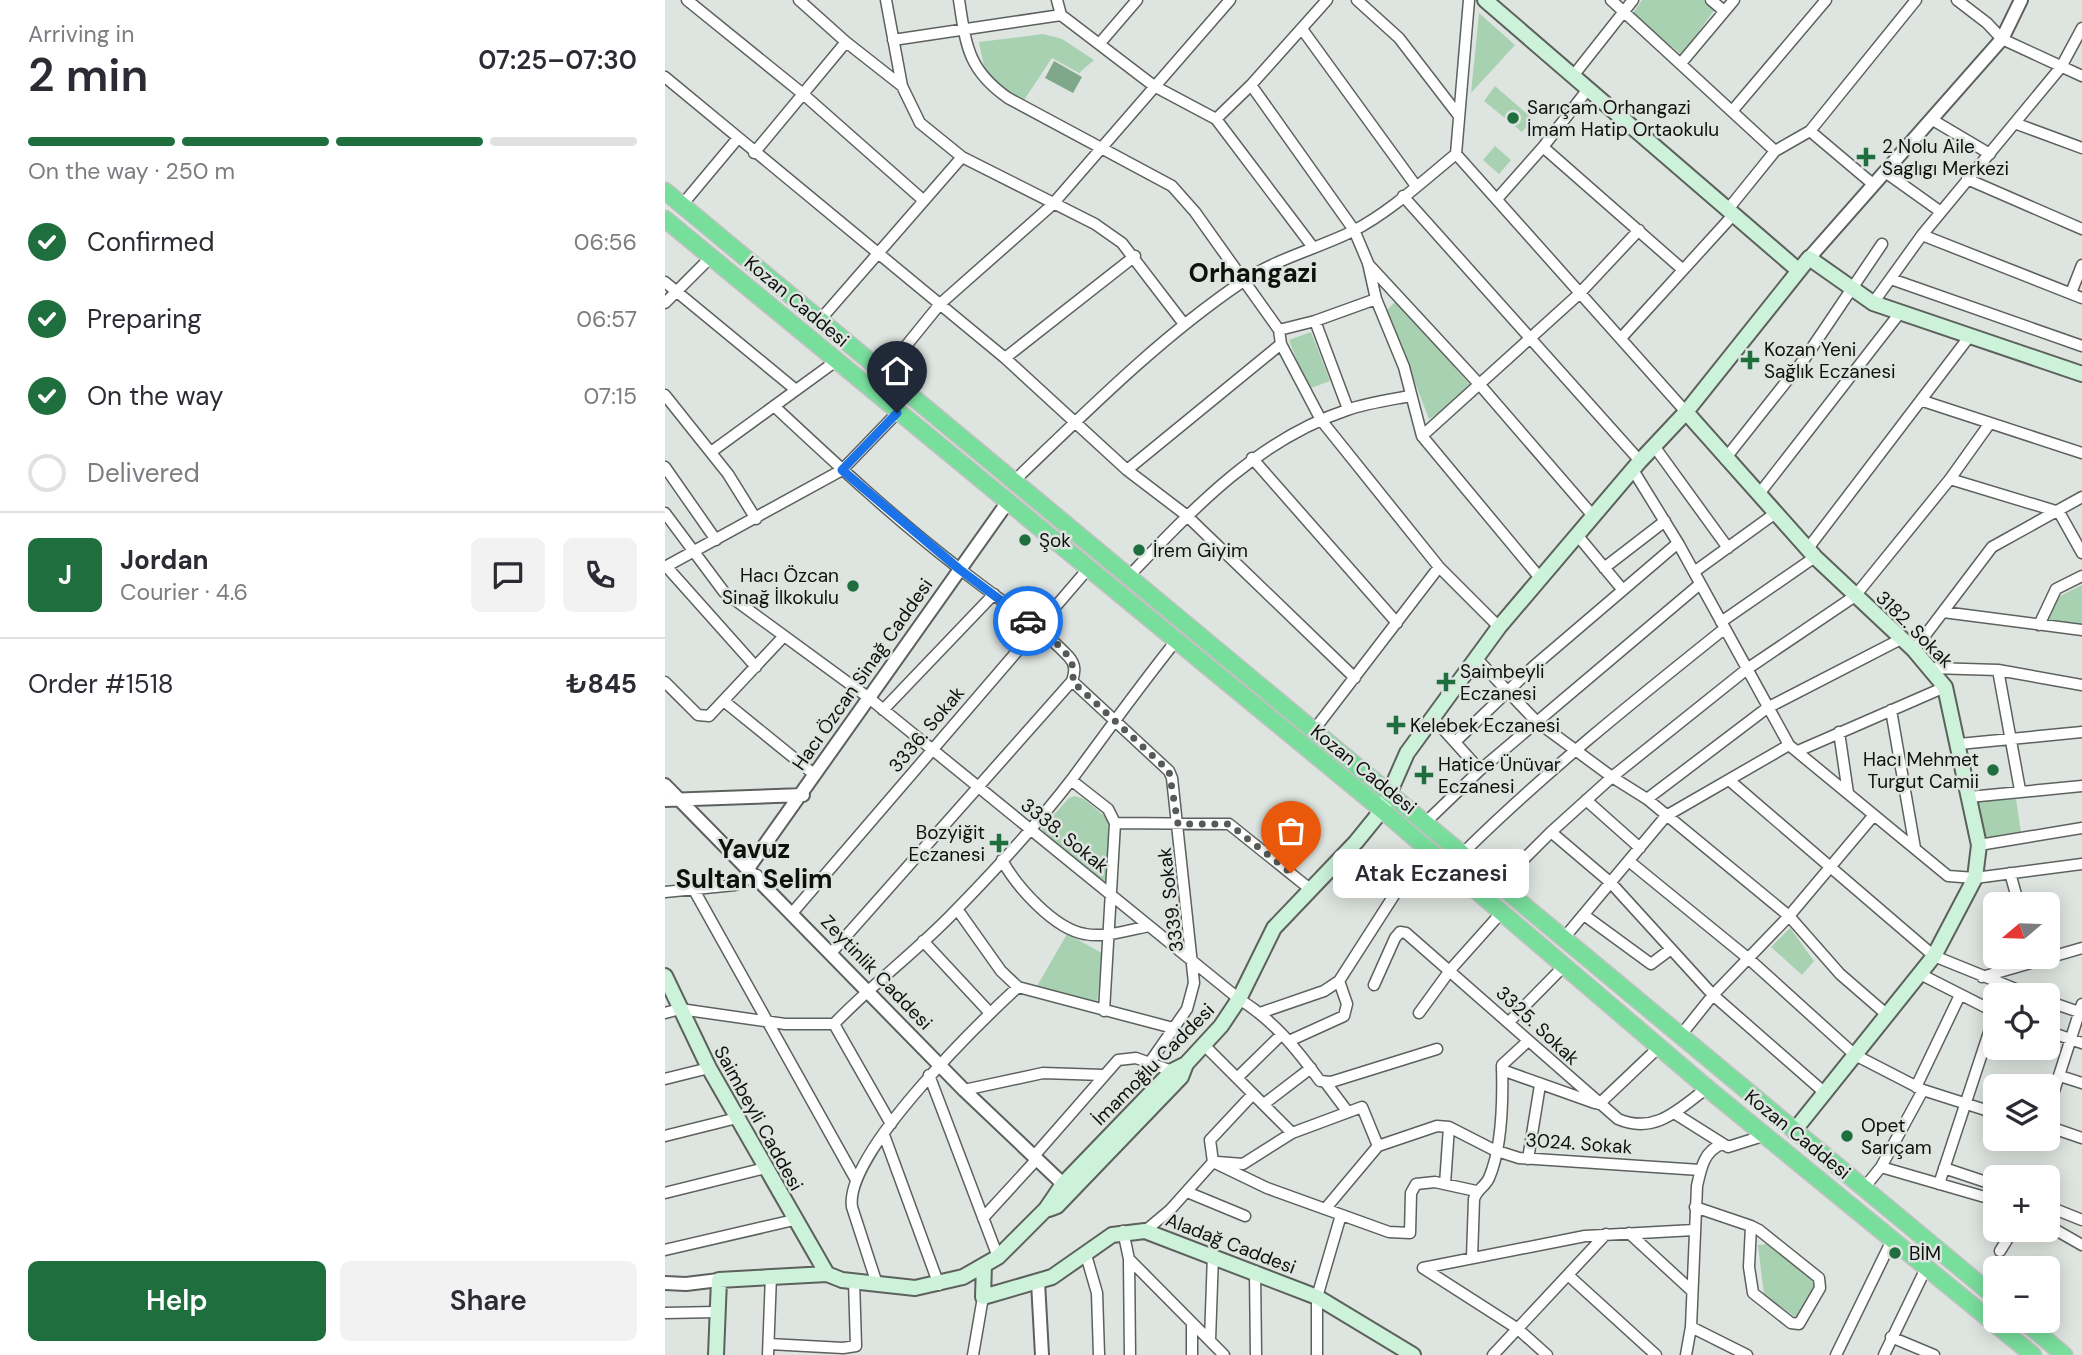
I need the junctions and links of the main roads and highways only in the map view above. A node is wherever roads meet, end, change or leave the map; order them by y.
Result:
1 (1485, 0) edge
2 (665, 191) edge
3 (665, 219) edge
4 (1798, 270) junction
5 (2082, 374) edge
6 (1686, 412) junction
7 (1389, 792) junction
8 (1382, 810) junction
9 (665, 976) edge
10 (672, 1011) edge
11 (1186, 1064) junction
12 (1794, 1131) junction
13 (1046, 1209) junction
14 (984, 1265) junction
15 (827, 1274) junction
16 (1983, 1287) edge
17 (2038, 1333) edge
18 (2015, 1349) edge
19 (716, 1355) edge
20 (1413, 1355) edge
21 (2033, 1355) edge
22 (2064, 1355) edge

1 - 4 main road
2 - 7 highway, Kozan Caddesi
3 - 8 highway, Kozan Caddesi
4 - 5 main road
4 - 6 main road
6 - 7 main road
6 - 12 main road, 3182. Sokak
7 - 8 main road
7 - 12 highway, Kozan Caddesi
8 - 11 main road, İmamoğlu Caddesi
8 - 18 highway, Kozan Caddesi
9 - 10 main road, Saimbeyli Caddesi
10 - 15 main road, Saimbeyli Caddesi
11 - 13 main road, İmamoğlu Caddesi
11 - 13 main road
12 - 16 highway, Kozan Caddesi
13 - 14 main road, İmamoğlu Caddesi
14 - 15 main road, İmamoğlu Caddesi
14 - 20 main road, Aladağ Caddesi
15 - 19 main road, İmamoğlu Caddesi
17 - 22 highway
18 - 21 highway, Kozan Caddesi

